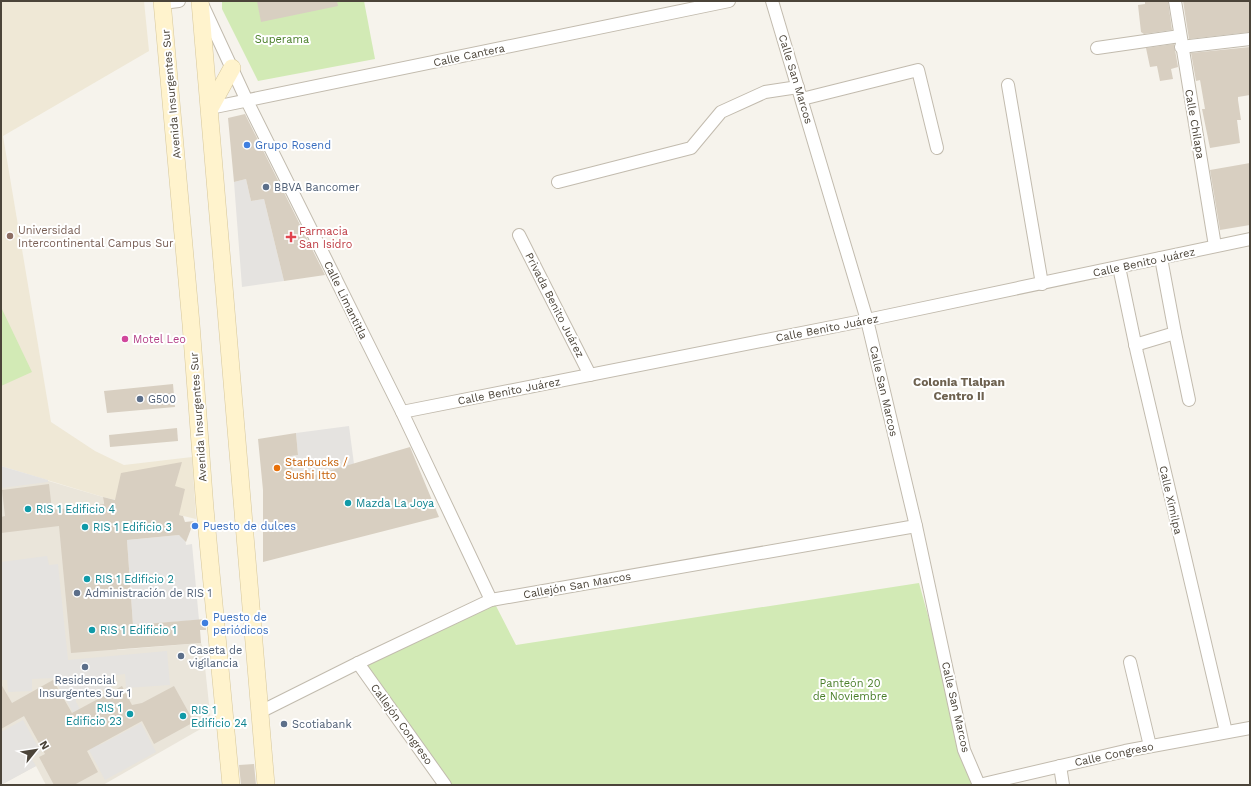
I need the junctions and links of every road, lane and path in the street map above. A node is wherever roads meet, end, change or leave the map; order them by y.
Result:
1 (200, 1) edge
2 (729, 1) edge
3 (772, 1) edge
4 (1175, 1) edge
5 (168, 2) edge
6 (1250, 39) edge
7 (1181, 42) junction
8 (1097, 48) dead end
9 (232, 68) junction
10 (1008, 84) dead end
11 (798, 87) junction
12 (802, 99) junction
13 (247, 100) junction
14 (210, 108) junction
15 (937, 148) dead end
16 (558, 182) dead end
17 (519, 235) dead end
18 (1250, 239) edge
19 (1215, 246) junction
20 (1161, 258) junction
21 (1119, 267) junction
22 (1042, 284) junction
23 (867, 320) junction
24 (1175, 333) junction
25 (1135, 345) junction
26 (590, 375) junction
27 (1189, 400) dead end
28 (402, 412) junction
29 (916, 526) junction
30 (491, 600) junction
31 (1130, 662) dead end
32 (358, 663) junction
33 (260, 712) junction
34 (1250, 728) edge
35 (1226, 732) junction
36 (1150, 746) junction
37 (1060, 766) junction
38 (231, 785) edge
39 (266, 785) edge
40 (446, 785) edge
41 (979, 785) edge
42 (1063, 785) edge

1 - 9 street, Calle Limantitla
1 - 14 main road
2 - 13 street, Calle Cantera
3 - 11 street, Calle San Marcos
4 - 7 street, Calle Chilapa
5 - 38 main road, Avenida Insurgentes Sur
6 - 7 street
7 - 8 street
7 - 19 street, Calle Chilapa
9 - 13 street, Calle Limantitla
9 - 14 main road
10 - 22 street
11 - 12 street, Calle San Marcos
11 - 16 street
12 - 15 street
12 - 23 street, Calle San Marcos
13 - 14 street, Calle Cantera
13 - 28 street, Calle Limantitla
14 - 33 main road
17 - 26 street, Privada Benito Juárez
18 - 19 street, Calle Benito Juárez
19 - 20 street, Calle Benito Juárez
20 - 21 street, Calle Benito Juárez
20 - 24 street
21 - 22 street, Calle Benito Juárez
21 - 25 street, Calle Ximilpa
22 - 23 street, Calle Benito Juárez
23 - 26 street, Calle Benito Juárez
23 - 29 street, Calle San Marcos
24 - 25 street
24 - 27 street
25 - 35 street, Calle Ximilpa
26 - 28 street, Calle Benito Juárez
28 - 30 street, Calle Limantitla
29 - 30 street, Callejón San Marcos
29 - 41 street, Calle San Marcos
30 - 32 street, Callejón San Marcos
31 - 36 street
32 - 33 street, Callejón San Marcos
32 - 40 street, Callejón Congreso
33 - 39 main road
34 - 35 street, Calle Congreso
35 - 36 street, Calle Congreso
36 - 37 street, Calle Congreso
37 - 41 street, Calle Congreso
37 - 42 street

